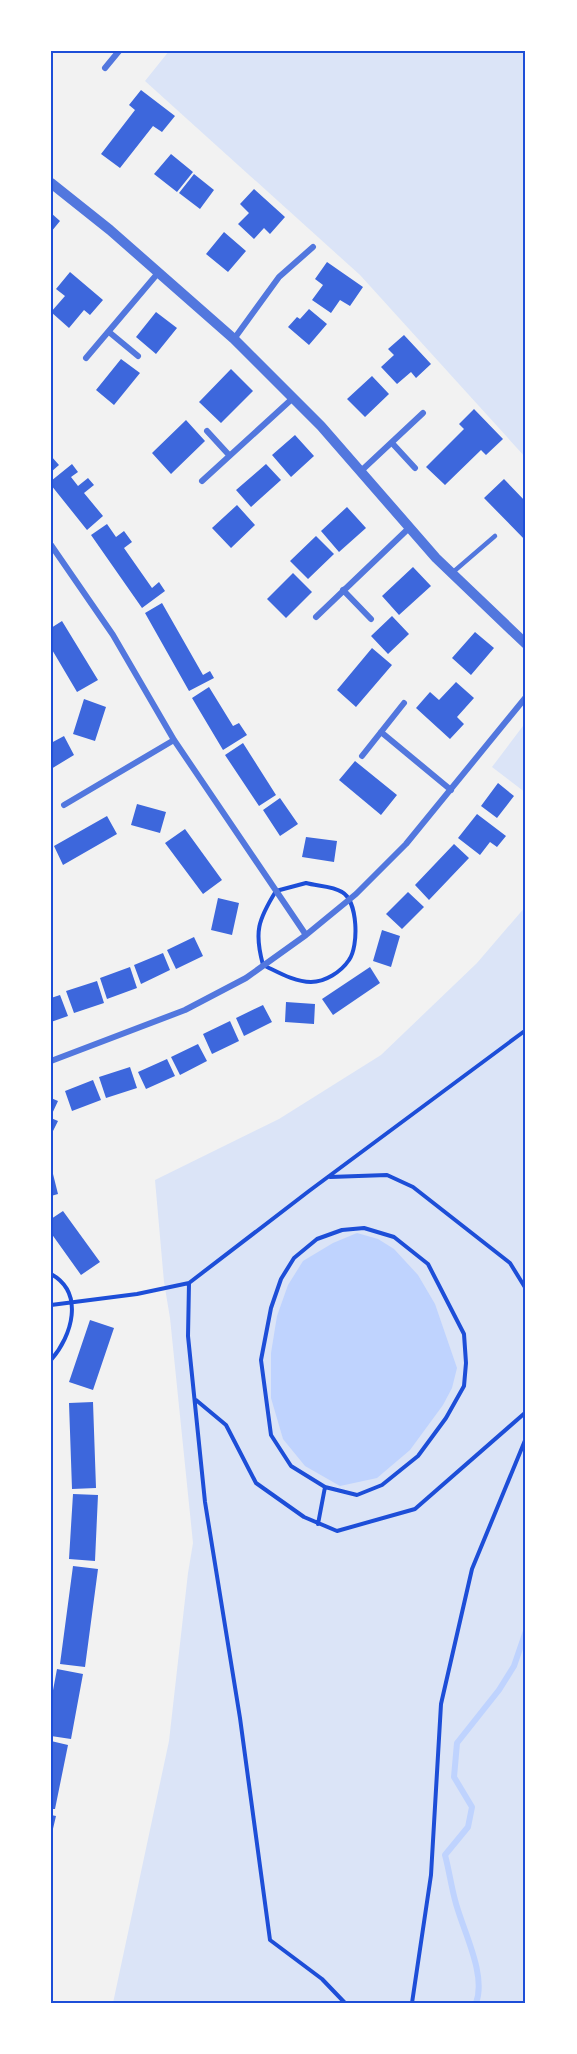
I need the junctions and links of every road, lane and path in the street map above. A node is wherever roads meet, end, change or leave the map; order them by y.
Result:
1 (119, 51) edge
2 (105, 68) dead end
3 (51, 183) edge
4 (313, 247) dead end
5 (158, 273) junction
6 (109, 332) junction
7 (234, 339) junction
8 (138, 356) dead end
9 (86, 358) dead end
10 (294, 397) junction
11 (423, 413) dead end
12 (207, 431) dead end
13 (392, 443) junction
14 (229, 455) junction
15 (415, 468) dead end
16 (361, 471) junction
17 (202, 481) dead end
18 (409, 528) junction
19 (495, 536) dead end
20 (51, 545) edge
21 (452, 573) junction
22 (344, 590) junction
23 (316, 616) dead end
24 (371, 619) dead end
25 (526, 644) edge
26 (526, 697) edge
27 (404, 703) dead end
28 (381, 732) junction
29 (174, 740) junction
30 (362, 756) dead end
31 (451, 790) junction
32 (64, 806) dead end
33 (306, 935) junction
34 (526, 1030) edge
35 (51, 1061) edge
36 (328, 1177) junction
37 (51, 1275) edge
38 (189, 1283) junction
39 (526, 1289) edge
40 (70, 1302) junction
41 (51, 1305) edge
42 (51, 1360) edge
43 (196, 1400) junction
44 (526, 1412) edge
45 (526, 1438) edge
46 (325, 1487) junction
47 (318, 1524) junction
48 (345, 2003) edge
49 (412, 2003) edge

1 - 2 street
3 - 5 street
4 - 7 street
5 - 6 street
5 - 7 street
6 - 8 street
6 - 9 street
7 - 10 street
10 - 14 street
10 - 16 street
11 - 13 street
12 - 14 street
13 - 15 street
13 - 16 street
14 - 17 street
16 - 18 street
18 - 21 street
18 - 22 street
19 - 21 lane
20 - 29 street
21 - 25 street
22 - 23 street
22 - 24 street
26 - 31 street
27 - 28 street
28 - 30 street
28 - 31 street
29 - 32 street
29 - 33 street
31 - 33 street
33 - 35 street
34 - 36 path
36 - 38 path
36 - 39 path
37 - 40 path
38 - 40 path
38 - 43 path
40 - 41 path
40 - 42 path
43 - 47 path
43 - 48 path
44 - 47 path
45 - 49 path
46 - 46 path
46 - 47 path

